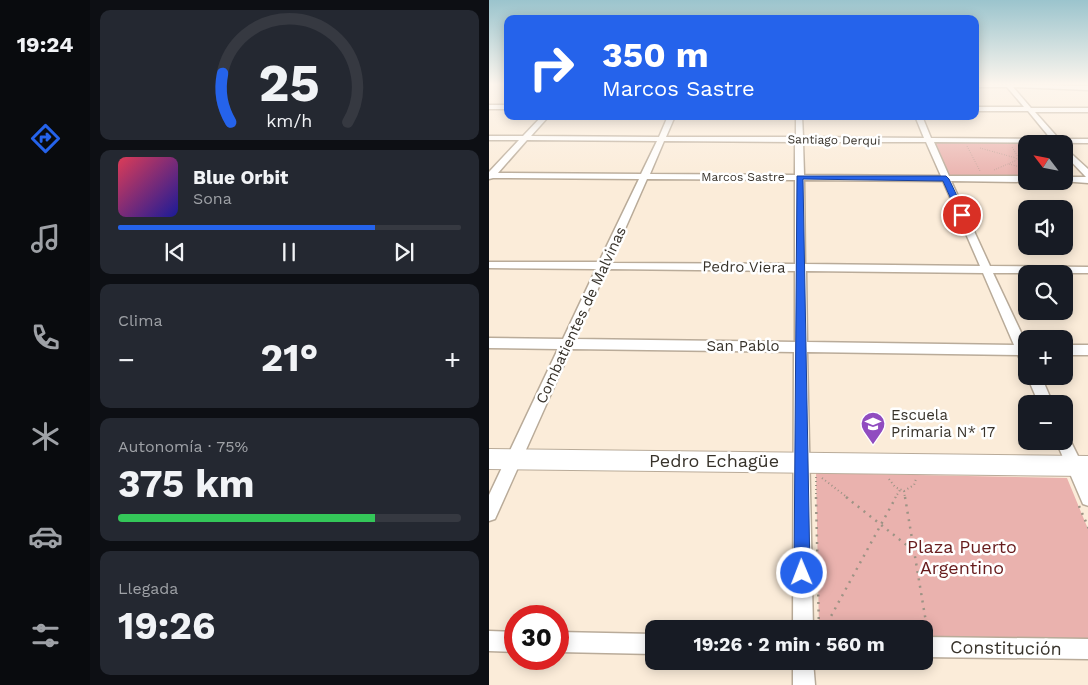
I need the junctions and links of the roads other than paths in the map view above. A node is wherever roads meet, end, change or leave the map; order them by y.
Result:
1 (1035, 116) edge
2 (542, 120) edge
3 (670, 120) edge
4 (799, 120) edge
5 (920, 120) edge
6 (1052, 135) edge
7 (489, 138) edge
8 (525, 138) junction
9 (662, 138) junction
10 (800, 139) junction
11 (929, 141) junction
12 (1018, 141) edge
13 (1088, 141) edge
14 (1073, 142) edge
15 (1073, 159) edge
16 (490, 176) edge
17 (645, 176) junction
18 (1088, 176) edge
19 (800, 177) junction
20 (946, 179) junction
21 (1018, 179) edge
22 (1073, 180) edge
23 (1088, 180) edge
24 (489, 265) edge
25 (604, 265) junction
26 (801, 267) junction
27 (986, 269) junction
28 (1088, 270) edge
29 (1018, 338) edge
30 (489, 343) edge
31 (566, 345) junction
32 (801, 346) junction
33 (1073, 350) edge
34 (1088, 350) edge
35 (1018, 353) edge
36 (1069, 450) edge
37 (489, 459) edge
38 (514, 460) junction
39 (1081, 466) edge
40 (808, 468) junction
41 (1083, 501) edge
42 (489, 513) edge
43 (803, 620) edge
44 (489, 641) edge
45 (504, 642) edge
46 (569, 642) edge
47 (933, 643) edge
48 (645, 644) edge
49 (1088, 649) edge
50 (803, 670) edge
51 (804, 685) edge

1 - 6 street
2 - 8 street
3 - 9 street, Combatientes de Malvinas
4 - 10 street
5 - 11 street
7 - 8 street, Santiago Derqui
8 - 9 street, Santiago Derqui
8 - 16 street
9 - 10 street, Santiago Derqui
9 - 17 street, Combatientes de Malvinas
10 - 11 street, Santiago Derqui
10 - 19 street
11 - 12 street, Santiago Derqui
11 - 20 street
13 - 14 street, Santiago Derqui
15 - 18 street
16 - 17 street, Marcos Sastre
17 - 19 street, Marcos Sastre
17 - 25 street, Combatientes de Malvinas
19 - 20 street, Marcos Sastre
19 - 26 street
20 - 21 street, Marcos Sastre
20 - 27 street
22 - 23 street
24 - 25 street, Pedro Viera
25 - 26 street, Pedro Viera
25 - 31 street, Combatientes de Malvinas
26 - 27 street, Pedro Viera
26 - 32 street
27 - 28 street, Pedro Viera
27 - 29 street
30 - 31 street, San Pablo
31 - 32 street, San Pablo
31 - 38 street, Combatientes de Malvinas
32 - 35 street, San Pablo
32 - 40 street
33 - 34 street
36 - 39 street
37 - 38 street, Pedro Echagüe
38 - 40 street, Pedro Echagüe
38 - 42 street, Combatientes de Malvinas
39 - 40 street, Pedro Echagüe
39 - 41 street
40 - 43 street
44 - 45 street
46 - 48 street
47 - 49 street, Constitución
50 - 51 street

